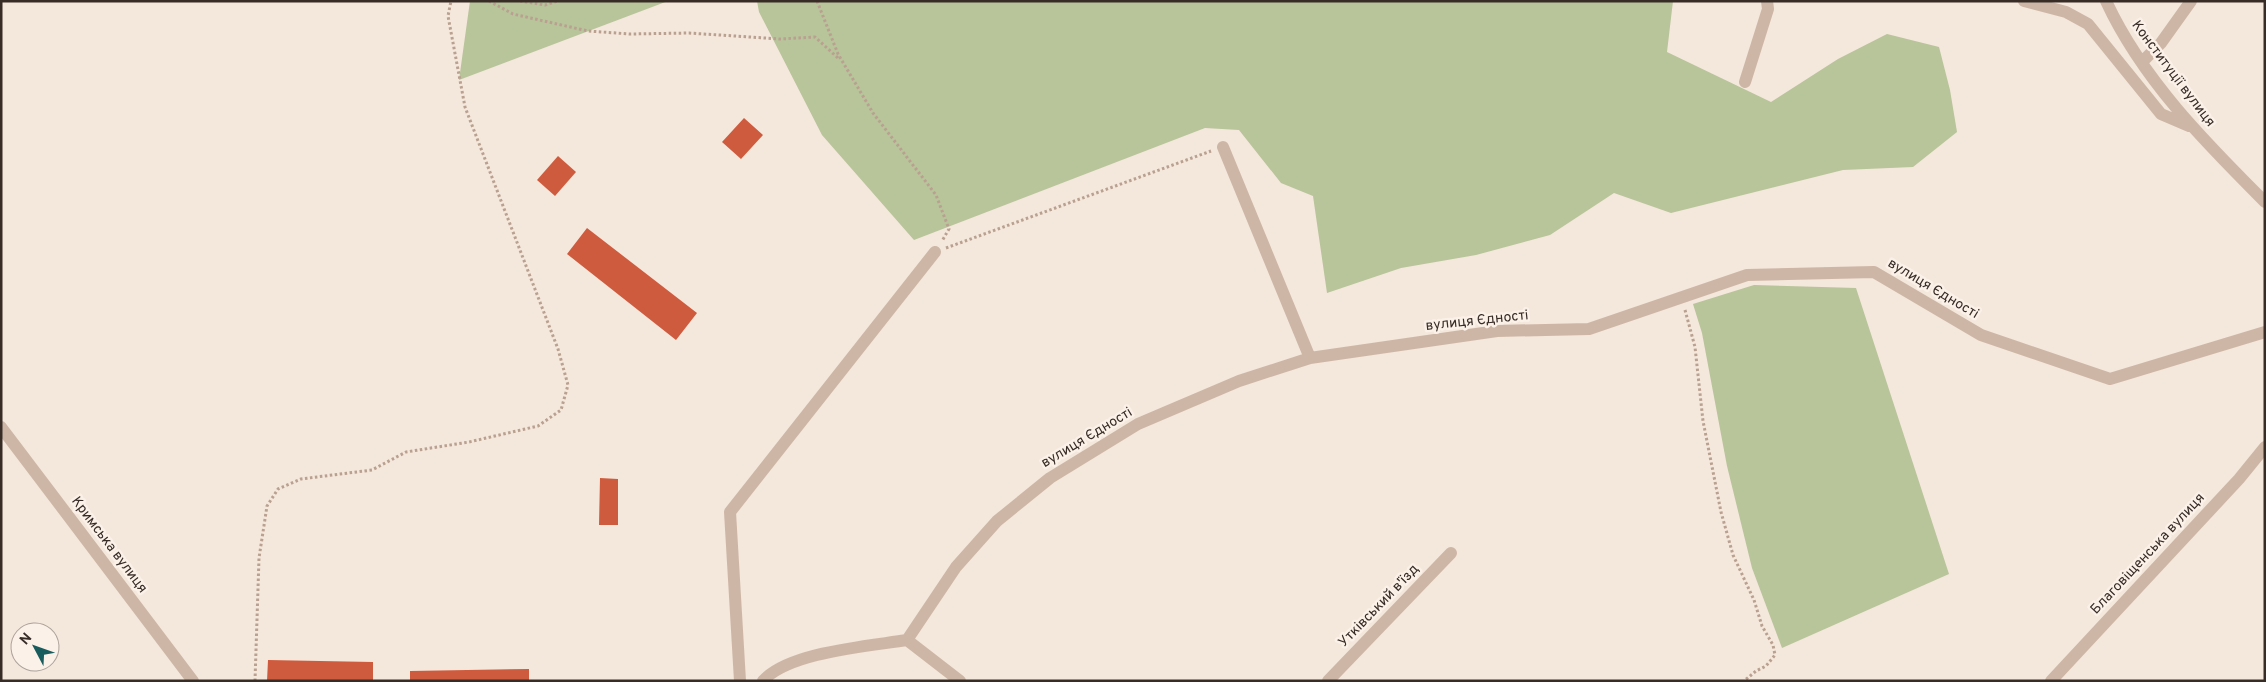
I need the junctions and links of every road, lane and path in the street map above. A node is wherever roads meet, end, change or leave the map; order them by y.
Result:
1 (451, 1) edge
2 (489, 1) edge
3 (520, 1) edge
4 (558, 1) edge
5 (816, 1) edge
6 (1767, 1) edge
7 (2024, 1) edge
8 (2106, 1) edge
9 (2191, 1) edge
10 (842, 62) junction
11 (2142, 62) junction
12 (1745, 82) dead end
13 (2189, 126) junction
14 (1223, 147) joint
15 (2265, 202) edge
16 (935, 252) junction
17 (1682, 297) junction
18 (2265, 332) edge
19 (1310, 358) junction
20 (1, 427) edge
21 (2265, 447) edge
22 (1451, 552) dead end
23 (907, 640) junction
24 (193, 681) edge
25 (255, 681) edge
26 (740, 681) edge
27 (763, 681) edge
28 (960, 681) edge
29 (1328, 681) edge
30 (1744, 681) edge
31 (2051, 681) edge

1 - 25 path
2 - 10 path
3 - 4 path
5 - 10 path
6 - 12 street
7 - 13 street
8 - 11 street, Конституції вулиця
9 - 11 street
10 - 16 path
11 - 13 street, Конституції вулиця
13 - 15 street, Конституції вулиця
14 - 16 path
14 - 19 street
16 - 26 street
17 - 18 street, вулиця Єдності
17 - 19 street, вулиця Єдності
17 - 30 path
19 - 23 street, вулиця Єдності
20 - 24 street, Кримська вулиця
21 - 31 street, Благовіщенська вулиця
22 - 29 street, Утківський в'їзд
23 - 27 street
23 - 28 street

